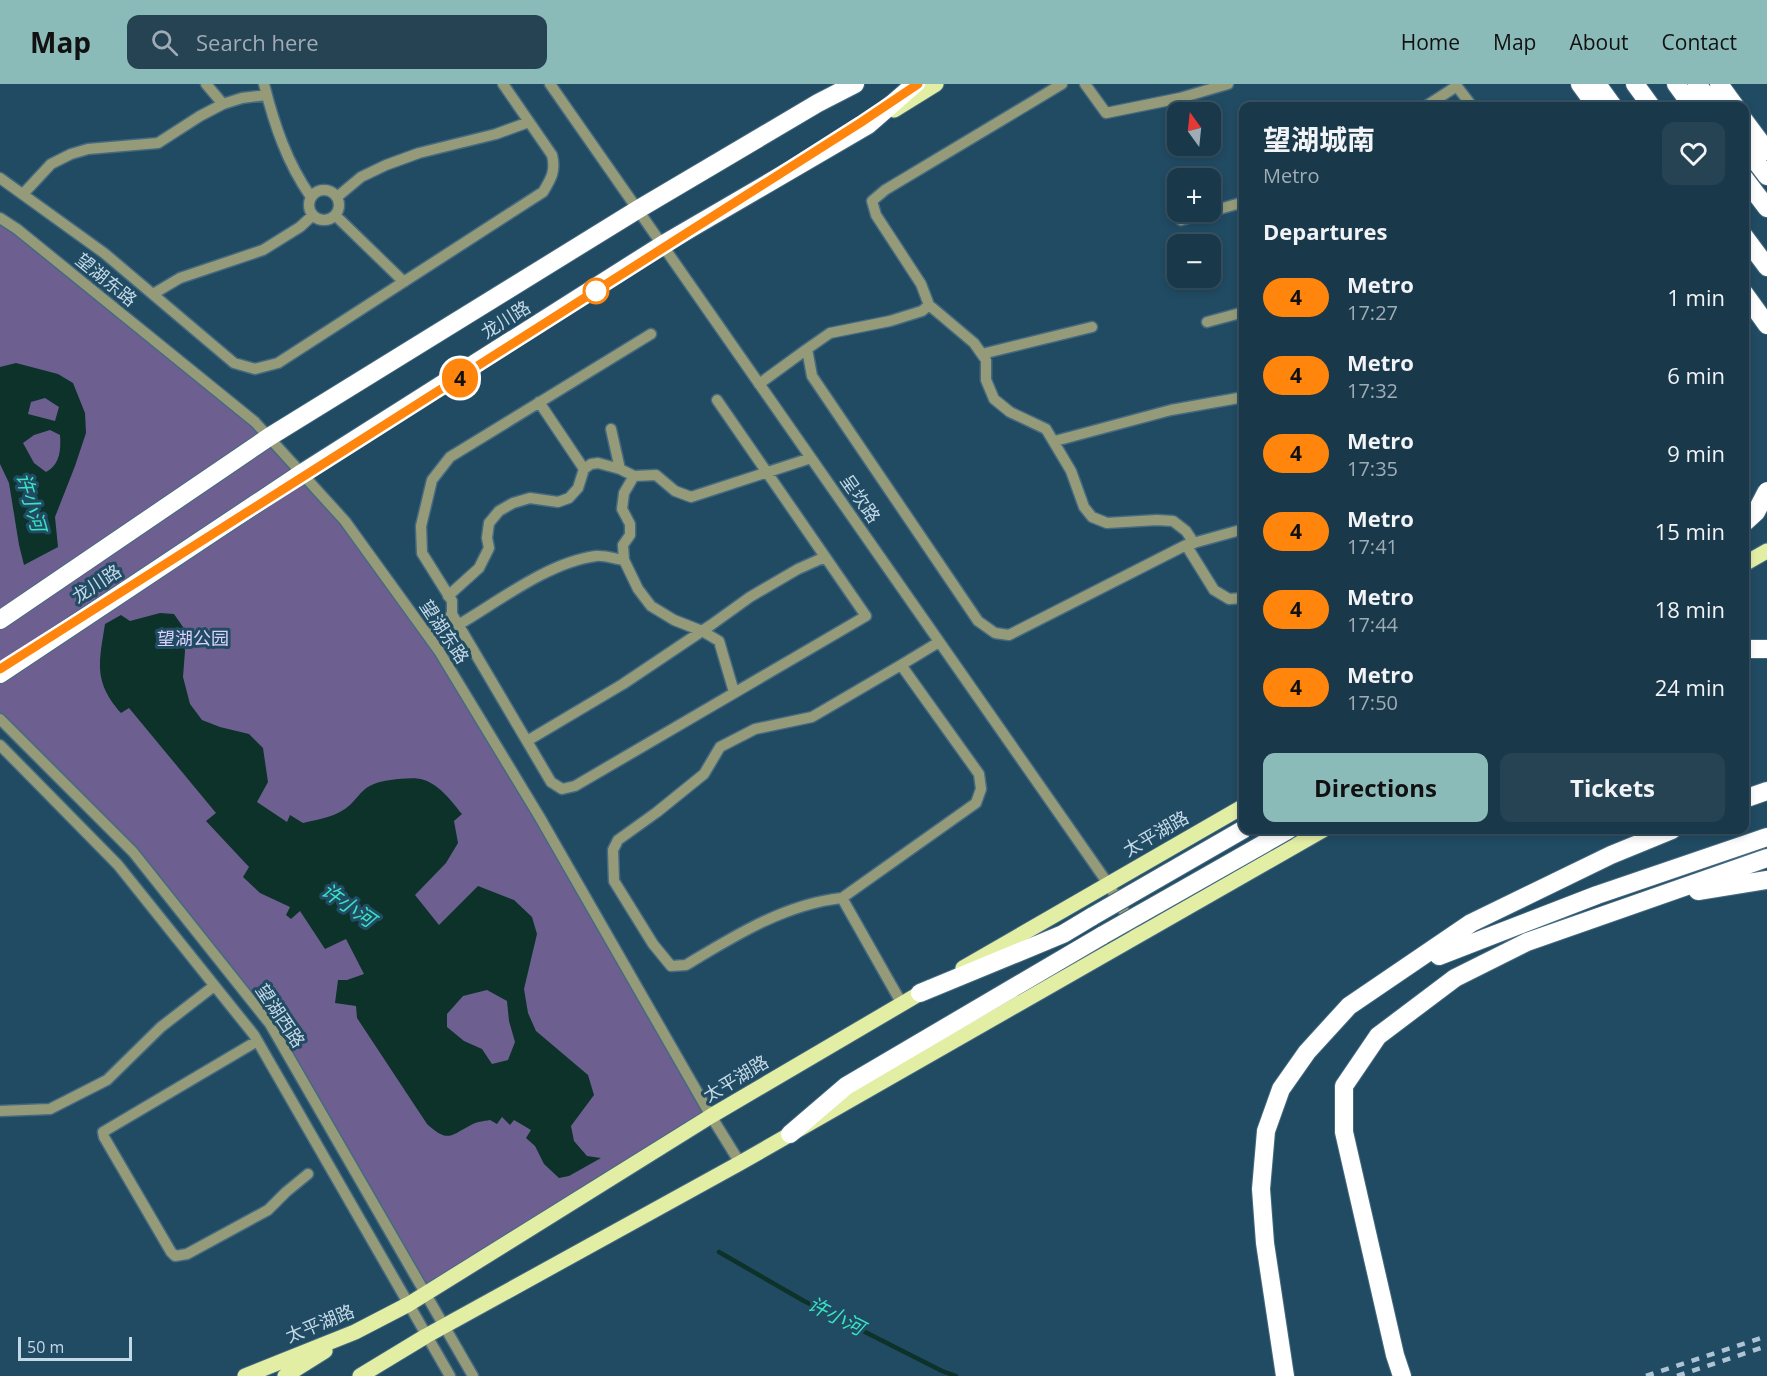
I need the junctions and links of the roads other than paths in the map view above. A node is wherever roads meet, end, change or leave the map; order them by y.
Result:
1 (206, 84) edge
2 (503, 84) edge
3 (550, 84) edge
4 (838, 84) edge
5 (855, 84) edge
6 (915, 84) edge
7 (936, 84) edge
8 (1062, 84) edge
9 (1086, 84) edge
10 (1228, 84) edge
11 (1580, 84) edge
12 (1597, 84) edge
13 (1635, 84) edge
14 (1676, 84) edge
15 (1697, 84) edge
16 (1719, 84) edge
17 (1456, 85) edge
18 (265, 89) edge
19 (1432, 102) edge
20 (1469, 102) edge
21 (1593, 102) edge
22 (1609, 102) edge
23 (1648, 102) edge
24 (1689, 102) edge
25 (1711, 102) edge
26 (1732, 102) edge
27 (818, 103) junction
28 (223, 104) junction
29 (529, 122) junction
30 (868, 125) junction
31 (1749, 127) edge
32 (1767, 151) edge
33 (1749, 153) edge
34 (1767, 176) edge
35 (0, 178) edge
36 (1749, 185) edge
37 (23, 194) junction
38 (337, 196) junction
39 (311, 197) junction
40 (1239, 203) edge
41 (1767, 208) edge
42 (1221, 209) edge
43 (637, 210) junction
44 (313, 215) junction
45 (335, 215) junction
46 (0, 218) edge
47 (1749, 243) edge
48 (662, 245) junction
49 (1767, 267) edge
50 (404, 282) junction
51 (153, 294) junction
52 (1749, 300) edge
53 (929, 305) junction
54 (1239, 313) edge
55 (1749, 318) edge
56 (1208, 322) dead end
57 (1766, 324) edge
58 (1092, 327) dead end
59 (651, 334) dead end
60 (1767, 342) edge
61 (807, 349) junction
62 (981, 354) junction
63 (759, 384) junction
64 (1239, 398) edge
65 (717, 400) dead end
66 (539, 402) junction
67 (611, 429) dead end
68 (269, 437) junction
69 (1055, 441) junction
70 (811, 458) junction
71 (584, 469) junction
72 (620, 469) junction
73 (766, 473) junction
74 (302, 474) junction
75 (634, 476) junction
76 (1767, 491) edge
77 (1767, 501) edge
78 (1749, 511) edge
79 (1749, 519) edge
80 (1239, 530) edge
81 (1190, 544) junction
82 (1767, 551) edge
83 (825, 557) junction
84 (624, 560) junction
85 (1749, 561) edge
86 (448, 596) junction
87 (1239, 598) edge
88 (452, 614) junction
89 (0, 620) edge
90 (458, 625) junction
91 (702, 631) junction
92 (429, 637) junction
93 (939, 642) junction
94 (1749, 649) edge
95 (1767, 649) edge
96 (901, 665) junction
97 (0, 674) edge
98 (734, 692) junction
99 (0, 719) edge
100 (527, 741) junction
101 (0, 745) edge
102 (1767, 791) edge
103 (1749, 797) edge
104 (1239, 809) edge
105 (1239, 832) edge
106 (1281, 834) edge
107 (1316, 834) edge
108 (1662, 834) edge
109 (1767, 837) edge
110 (1767, 858) edge
111 (1767, 880) edge
112 (1109, 885) junction
113 (1651, 897) junction
114 (842, 898) junction
115 (1138, 936) junction
116 (1395, 975) junction
117 (214, 986) junction
118 (920, 993) junction
119 (902, 1004) junction
120 (257, 1041) junction
121 (0, 1111) edge
122 (711, 1116) junction
123 (790, 1134) junction
124 (740, 1164) junction
125 (308, 1174) dead end
126 (425, 1294) junction
127 (409, 1304) junction
128 (444, 1327) junction
129 (355, 1332) junction
130 (426, 1336) junction
131 (384, 1361) junction
132 (245, 1376) edge
133 (285, 1376) edge
134 (348, 1376) edge
135 (360, 1376) edge
136 (450, 1376) edge
137 (473, 1376) edge
138 (1285, 1376) edge
139 (1402, 1376) edge

1 - 28 street
2 - 29 street
3 - 43 street, 呈坎路
4 - 27 main road
5 - 27 highway, 龙川路
6 - 30 highway, 龙川路
7 - 30 main road
8 - 53 street
9 - 10 street
11 - 21 highway
12 - 22 highway
13 - 23 highway
14 - 24 highway
15 - 25 highway
16 - 26 highway
17 - 19 street
17 - 20 street
18 - 28 street
18 - 39 street
27 - 43 highway, 龙川路
28 - 37 street
29 - 38 street
29 - 50 street
30 - 48 highway, 龙川路
31 - 32 highway
33 - 34 highway
35 - 37 street
36 - 41 highway
37 - 51 street
38 - 39 street
38 - 45 street
39 - 44 street
40 - 42 street
43 - 48 street, 呈坎路
43 - 68 highway, 龙川路
44 - 45 street
44 - 51 street
45 - 50 street
46 - 68 street, 望湖东路
47 - 49 highway
48 - 63 street, 呈坎路
48 - 74 highway, 龙川路
50 - 51 street
52 - 57 highway
53 - 61 street
53 - 62 street
54 - 56 street
55 - 60 highway
58 - 62 street
59 - 66 street
61 - 63 street
61 - 81 street
62 - 69 street
63 - 70 street, 呈坎路
64 - 69 street
65 - 73 street
66 - 71 street
66 - 86 street
67 - 72 street
68 - 74 street, 望湖东路
68 - 89 highway, 龙川路
69 - 81 street
70 - 73 street
70 - 93 street, 呈坎路
71 - 72 street
71 - 86 street
72 - 75 street
73 - 75 street
73 - 83 street
74 - 92 street, 望湖东路
74 - 97 highway, 龙川路
75 - 84 street
76 - 79 highway, bridge
77 - 78 main road
80 - 81 street
81 - 87 street
82 - 85 main road
83 - 91 street
83 - 98 street
84 - 90 street
84 - 91 street
86 - 88 street
88 - 90 street
88 - 92 street
90 - 100 street
91 - 98 street
91 - 100 street
92 - 122 street, 望湖东路
93 - 96 street
93 - 112 street, 呈坎路
94 - 95 highway
96 - 114 street
96 - 114 street
98 - 100 street
99 - 126 street, 望湖西路
101 - 117 street, 望湖西路
102 - 103 highway
104 - 112 main road, 太平湖路
105 - 118 highway, bridge
106 - 123 highway, bridge
107 - 115 main road
108 - 116 highway
109 - 116 highway
110 - 113 highway
111 - 113 highway
112 - 115 street, 呈坎路
112 - 118 main road, 太平湖路
113 - 139 highway
114 - 119 street
115 - 123 main road
116 - 138 highway
117 - 120 street, 望湖西路
117 - 121 street
118 - 119 main road, 太平湖路
119 - 122 main road, 太平湖路
120 - 125 street
120 - 127 street, 望湖西路
122 - 124 street, 望湖东路
122 - 126 main road, 太平湖路
123 - 124 main road
124 - 128 main road
126 - 127 main road, 太平湖路
126 - 128 street, 望湖西路
127 - 129 main road, 太平湖路
127 - 130 street, 望湖西路
128 - 130 main road
128 - 137 street, 望湖西路
129 - 132 main road, 太平湖路
129 - 133 main road
130 - 131 main road
130 - 136 street, 望湖西路
131 - 134 street
131 - 135 main road

